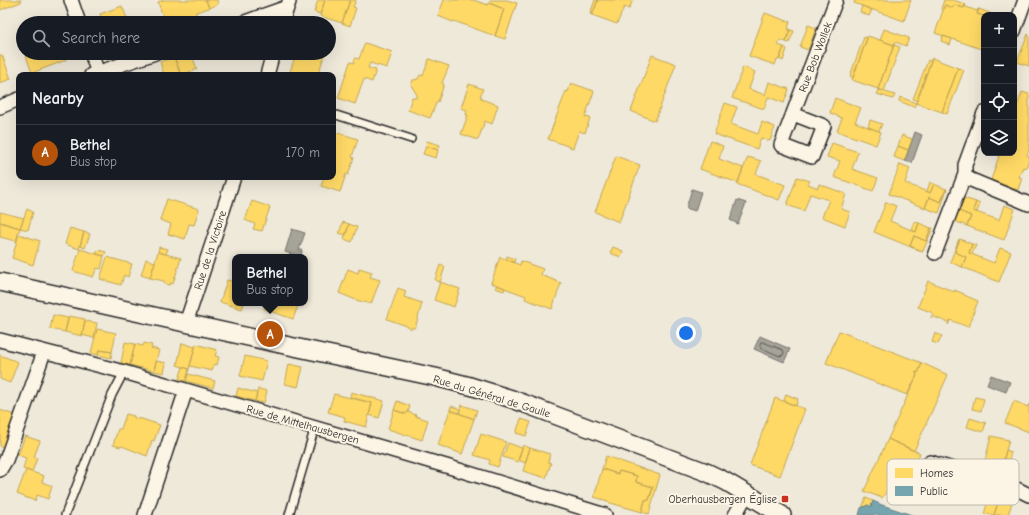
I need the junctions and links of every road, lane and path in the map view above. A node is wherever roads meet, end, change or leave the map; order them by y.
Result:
1 (71, 0) edge
2 (836, 0) edge
3 (1025, 0) edge
4 (288, 4) edge
5 (77, 16) edge
6 (259, 16) edge
7 (284, 16) edge
8 (1017, 23) edge
9 (92, 60) edge
10 (135, 60) edge
11 (271, 60) edge
12 (95, 72) edge
13 (101, 72) edge
14 (268, 72) edge
15 (16, 100) edge
16 (0, 107) edge
17 (793, 114) dead end
18 (336, 115) edge
19 (981, 120) edge
20 (411, 139) dead end
21 (965, 174) junction
22 (233, 180) edge
23 (1029, 204) edge
24 (935, 253) dead end
25 (0, 282) edge
26 (186, 323) junction
27 (0, 340) edge
28 (44, 352) junction
29 (124, 372) junction
30 (186, 390) junction
31 (315, 428) junction
32 (0, 470) edge
33 (1019, 490) edge
34 (747, 494) junction
35 (1029, 495) edge
36 (65, 515) edge
37 (146, 515) edge
38 (289, 515) edge
39 (605, 515) edge
40 (735, 515) edge
41 (782, 515) edge

1 - 5 street
2 - 17 street, Rue Bob Wollek
3 - 8 street
4 - 6 street
4 - 7 street
9 - 12 street
10 - 13 street
11 - 14 street
15 - 16 street
18 - 20 lane
19 - 21 street
21 - 23 street
21 - 24 street
22 - 26 street, Rue de la Victoire
25 - 26 street, Rue du Général de Gaulle
26 - 34 street, Rue du Général de Gaulle
27 - 28 street, Rue de Mittelhausbergen
28 - 29 street, Rue de Mittelhausbergen
28 - 32 street
29 - 30 street, Rue de Mittelhausbergen
29 - 36 lane
30 - 31 street, Rue de Mittelhausbergen
30 - 37 street
31 - 38 lane
31 - 39 street, Rue de Mittelhausbergen
33 - 35 street
34 - 40 street
34 - 41 street, Rue du Général de Gaulle

